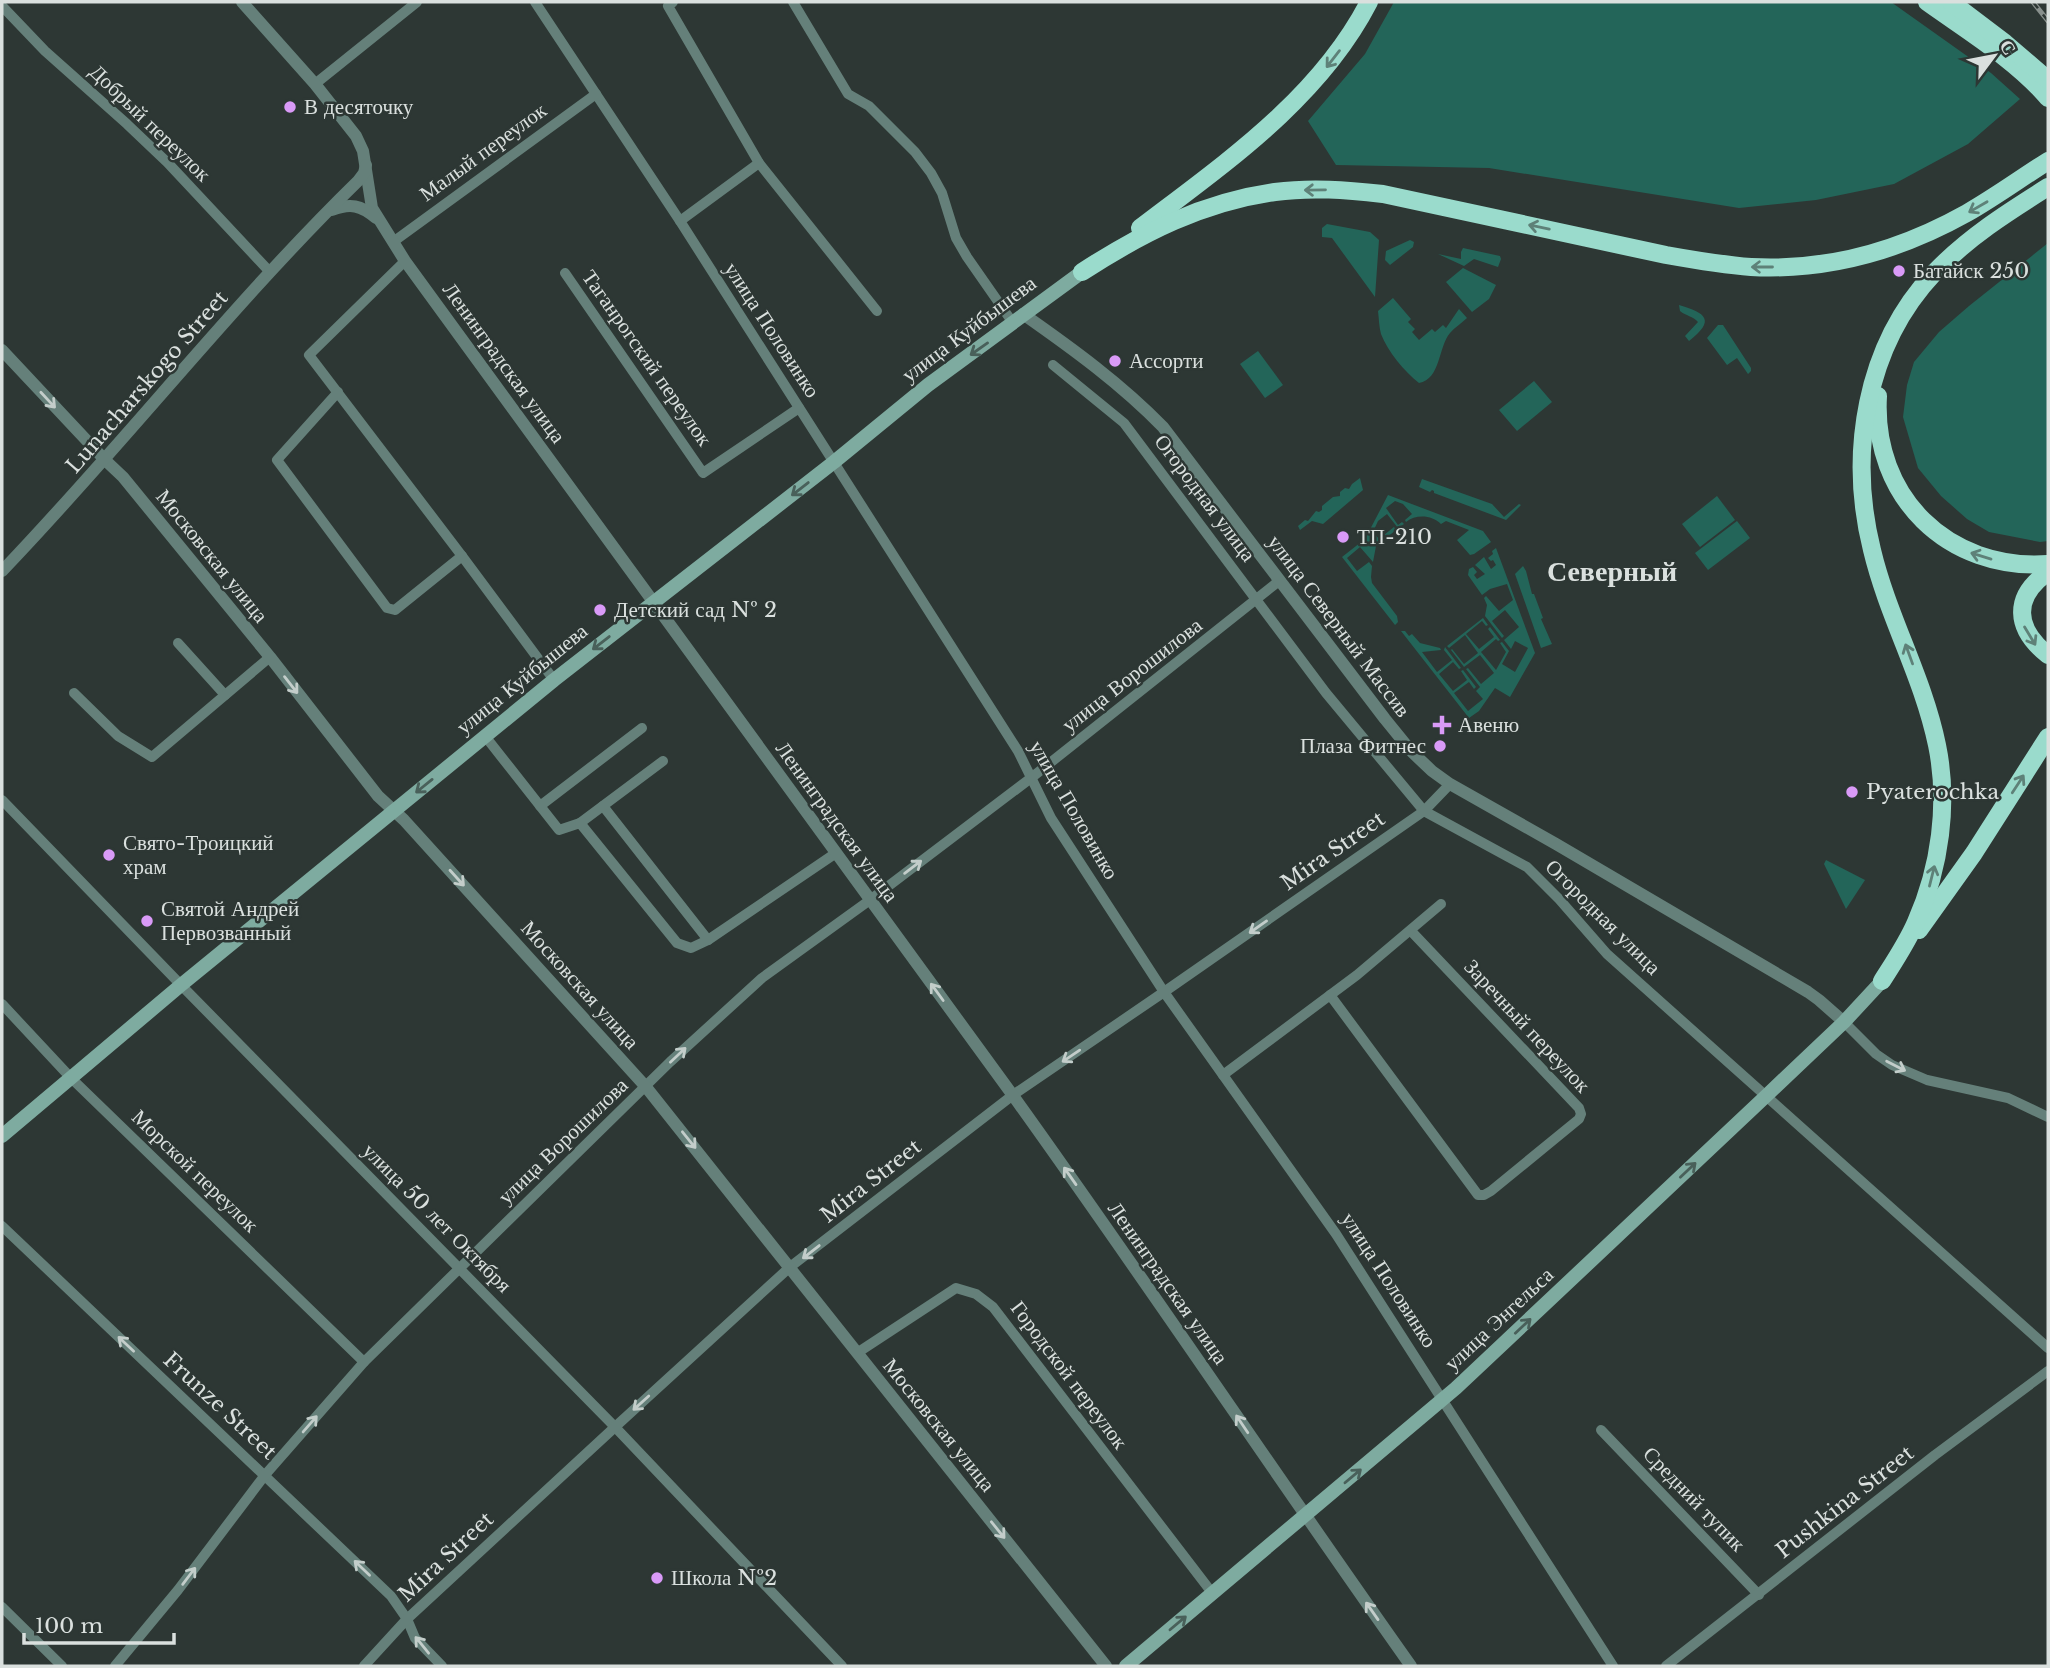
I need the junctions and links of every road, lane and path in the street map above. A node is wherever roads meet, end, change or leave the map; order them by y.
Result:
1 (242, 2) edge
2 (417, 2) edge
3 (535, 2) edge
4 (673, 2) edge
5 (793, 2) edge
6 (1369, 2) edge
7 (1927, 2) edge
8 (1951, 2) edge
9 (2, 6) edge
10 (402, 6) edge
11 (2048, 80) edge
12 (315, 84) junction
13 (596, 94) junction
14 (2048, 98) edge
15 (759, 163) junction
16 (366, 165) junction
17 (2042, 165) edge
18 (2047, 188) edge
19 (320, 218) junction
20 (378, 220) junction
21 (680, 221) junction
22 (393, 242) junction
23 (405, 261) junction
24 (269, 271) junction
25 (1082, 272) junction
26 (565, 273) dead end
27 (1933, 273) junction
28 (877, 311) dead end
29 (1018, 319) junction
30 (2, 350) edge
31 (1053, 365) dead end
32 (338, 392) junction
33 (799, 408) junction
34 (104, 460) junction
35 (834, 462) junction
36 (462, 556) junction
37 (2048, 564) edge
38 (2, 571) edge
39 (2048, 572) edge
40 (1279, 581) junction
41 (1258, 600) junction
42 (654, 601) junction
43 (178, 643) dead end
44 (2048, 655) edge
45 (270, 657) junction
46 (554, 680) junction
47 (74, 693) dead end
48 (225, 695) junction
49 (642, 728) dead end
50 (485, 736) junction
51 (2048, 737) edge
52 (663, 761) dead end
53 (1031, 778) junction
54 (1450, 784) junction
55 (2, 800) edge
56 (540, 806) junction
57 (603, 806) junction
58 (393, 811) junction
59 (1424, 811) junction
60 (580, 823) junction
61 (836, 853) junction
62 (870, 900) junction
63 (1441, 904) dead end
64 (1412, 931) junction
65 (708, 940) junction
66 (1882, 981) junction
67 (181, 985) junction
68 (1164, 992) junction
69 (1330, 995) junction
70 (2, 1004) edge
71 (1844, 1022) junction
72 (1223, 1075) junction
73 (71, 1078) junction
74 (646, 1087) junction
75 (1013, 1095) junction
76 (1766, 1096) junction
77 (2048, 1117) edge
78 (2, 1136) edge
79 (2, 1226) edge
80 (790, 1268) junction
81 (459, 1269) junction
82 (2048, 1348) edge
83 (857, 1353) junction
84 (364, 1362) junction
85 (2048, 1371) edge
86 (1442, 1400) junction
87 (615, 1427) junction
88 (1601, 1430) dead end
89 (265, 1475) junction
90 (1305, 1517) junction
91 (1213, 1594) junction
92 (1759, 1594) junction
93 (2, 1607) edge
94 (407, 1619) junction
95 (62, 1666) edge
96 (115, 1666) edge
97 (364, 1666) edge
98 (442, 1666) edge
99 (842, 1666) edge
100 (1106, 1666) edge
101 (1126, 1666) edge
102 (1411, 1666) edge
103 (1614, 1666) edge
104 (1667, 1666) edge

1 - 12 street, Ленинградская улица
2 - 10 street
3 - 13 street, улица Половинко
4 - 15 street
5 - 29 street
6 -> 25 highway
7 - 14 highway
8 - 11 highway
9 - 24 street, Добрый переулок
10 - 12 street
12 - 16 street, Ленинградская улица
13 - 21 street, улица Половинко
13 - 22 street, Малый переулок
15 - 21 street
15 - 28 street
16 - 19 street, Lunacharskogo Street
16 - 20 street, Ленинградская улица
17 -> 25 highway
18 - 27 highway
19 - 20 street
19 - 24 street, Lunacharskogo Street
20 - 22 street, Ленинградская улица
21 - 33 street, улица Половинко
22 - 23 street, Ленинградская улица
23 - 32 street
23 - 42 street, Ленинградская улица
24 - 34 street, Lunacharskogo Street
25 - 29 main road, улица Куйбышева
26 - 33 street, Таганрогский переулок
37 -> 27 highway
66 -> 27 highway
29 -> 35 main road, улица Куйбышева
29 - 40 street, улица Северный Массив
30 -> 34 street, Московская улица
31 - 41 street, Огородная улица
32 - 36 street
32 - 36 street
33 - 35 street, улица Половинко
34 - 38 street, Lunacharskogo Street
34 - 45 street, Московская улица
35 -> 42 main road, улица Куйбышева
35 - 53 street, улица Половинко
36 - 46 street
39 -> 44 highway
40 - 41 street, улица Ворошилова
40 - 54 street, улица Северный Массив
41 - 53 street, улица Ворошилова
41 - 59 street, Огородная улица
42 -> 46 main road, улица Куйбышева
42 - 61 street, Ленинградская улица
43 - 48 street
45 - 48 street
45 -> 58 street, Московская улица
46 - 50 main road, улица Куйбышева
47 - 48 street
49 - 56 street
50 - 56 street
50 -> 58 main road, улица Куйбышева
66 -> 51 highway
52 - 57 street
62 -> 53 street, улица Ворошилова
53 - 68 street, улица Половинко
54 - 59 street, Mira Street
54 - 71 street, улица Северный Массив
55 - 67 street, улица 50 лет Октября
56 - 60 street
57 - 60 street
57 - 65 street
58 - 67 main road, улица Куйбышева
58 -> 74 street, Московская улица
59 -> 68 street, Mira Street
59 - 76 street, Огородная улица
60 - 65 street
61 - 62 street, Ленинградская улица
61 - 65 street
74 -> 62 street, улица Ворошилова
75 -> 62 street, Ленинградская улица
63 - 64 street
64 - 69 street
64 - 69 street, Заречный переулок
66 - 71 main road, улица Энгельса
67 - 73 main road, улица Куйбышева
67 - 81 street, улица 50 лет Октября
68 - 72 street, улица Половинко
68 -> 75 street, Mira Street
69 - 72 street
70 - 73 street, Морской переулок
71 - 76 main road, улица Энгельса
71 -> 77 street
72 - 86 street, улица Половинко
73 - 78 main road, улица Куйбышева
73 - 84 street, Морской переулок
74 -> 80 street, Московская улица
74 - 81 street, улица Ворошилова
75 -> 80 street, Mira Street
90 -> 75 street, Ленинградская улица
76 - 82 street, Огородная улица
86 -> 76 main road, улица Энгельса
89 -> 79 street, Frunze Street
80 - 83 street, Московская улица
80 -> 87 street, Mira Street
81 - 84 street, улица Ворошилова
81 - 87 street, улица 50 лет Октября
83 - 91 street, Городской переулок
83 -> 100 street, Московская улица
89 -> 84 street, улица Ворошилова
85 - 92 street, Pushkina Street
90 -> 86 main road, улица Энгельса
86 - 103 street, улица Половинко
87 - 94 street, Mira Street
87 - 99 street, улица 50 лет Октября
88 - 92 street, Средний тупик
94 -> 89 street, Frunze Street
96 -> 89 street, улица Ворошилова
90 - 91 main road, улица Энгельса
102 -> 90 street, Ленинградская улица
101 -> 91 main road, улица Энгельса
92 - 104 street, Pushkina Street
93 - 95 street
94 - 97 street, Mira Street
98 -> 94 street, Frunze Street

